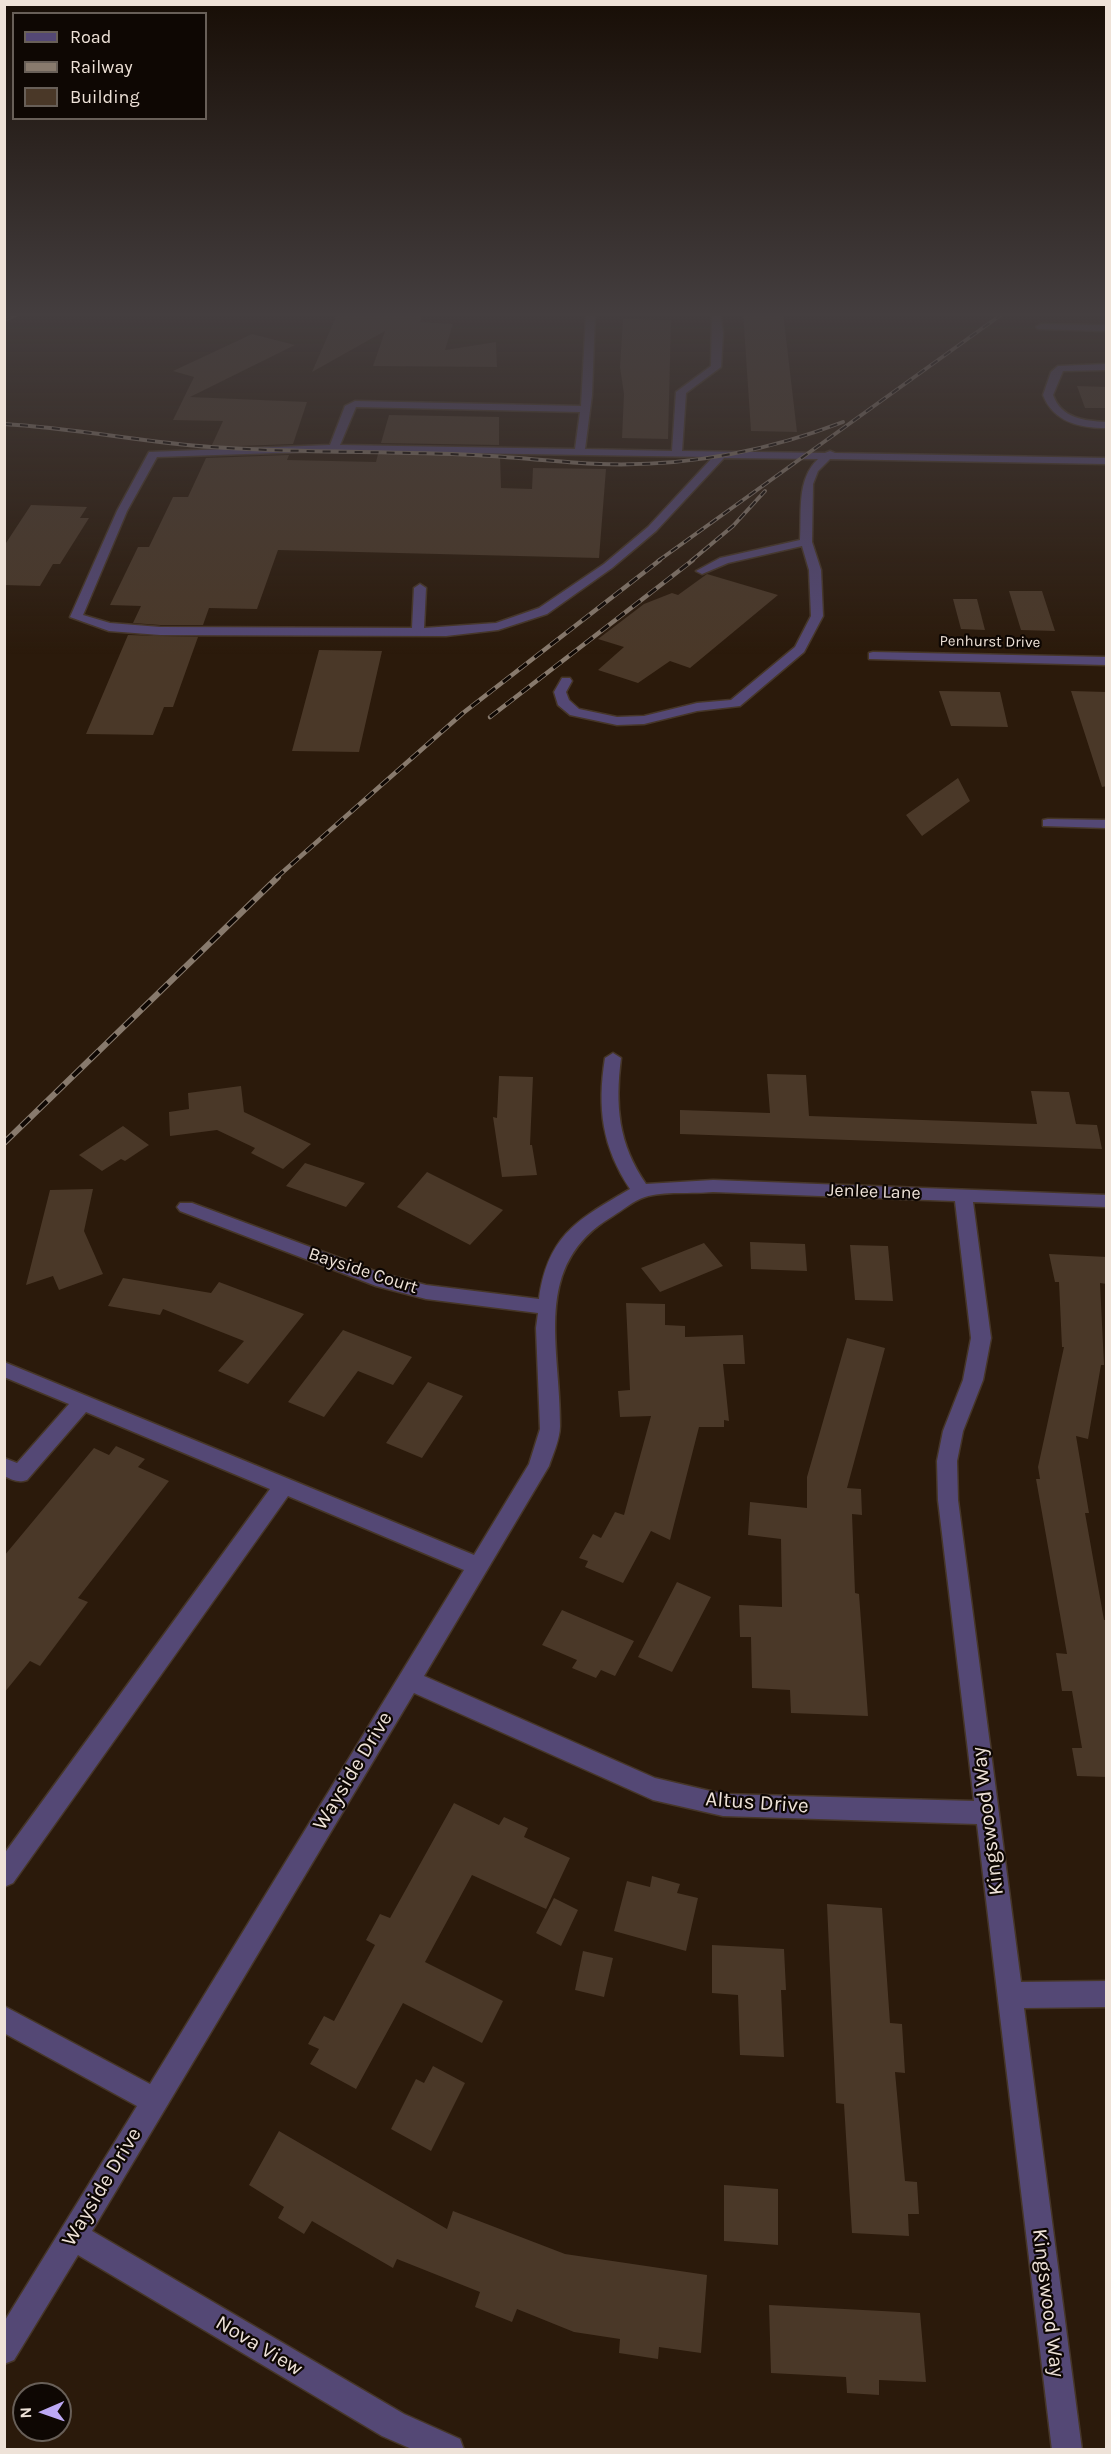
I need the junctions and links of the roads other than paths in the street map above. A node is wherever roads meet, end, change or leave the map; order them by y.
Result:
1 (342, 427) edge
2 (583, 427) edge
3 (679, 427) edge
4 (334, 448) junction
5 (580, 451) junction
6 (677, 452) junction
7 (723, 453) junction
8 (830, 454) junction
9 (1107, 461) edge
10 (806, 542) junction
11 (702, 570) dead end
12 (420, 588) dead end
13 (418, 630) junction
14 (873, 656) dead end
15 (1107, 661) edge
16 (566, 681) dead end
17 (1048, 823) dead end
18 (1107, 824) edge
19 (613, 1058) dead end
20 (641, 1191) junction
21 (963, 1196) junction
22 (1107, 1202) edge
23 (186, 1208) dead end
24 (548, 1307) junction
25 (4, 1369) edge
26 (83, 1402) junction
27 (4, 1466) edge
28 (284, 1486) junction
29 (478, 1567) junction
30 (408, 1680) junction
31 (986, 1813) junction
32 (4, 1875) edge
33 (1107, 1994) edge
34 (1009, 1995) junction
35 (4, 2019) edge
36 (154, 2101) junction
37 (73, 2236) junction
38 (4, 2350) edge
39 (449, 2450) edge
40 (1066, 2450) edge

1 - 4 street
2 - 5 street
3 - 6 street
4 - 5 street
4 - 13 street
5 - 6 street
6 - 7 street
7 - 8 street
7 - 13 street
8 - 9 street
8 - 10 street
10 - 11 street
10 - 16 street
12 - 13 street
14 - 15 street, Penhurst Drive
17 - 18 street
19 - 20 street
20 - 21 street, Jenlee Lane
20 - 24 street, Wayside Drive
21 - 22 street, Jenlee Lane
21 - 31 street, Kingswood Way
23 - 24 street, Bayside Court
24 - 29 street, Wayside Drive
25 - 26 street
26 - 27 street
26 - 28 street
28 - 29 street
28 - 32 street
29 - 30 street, Wayside Drive
30 - 31 street, Altus Drive
30 - 36 street, Wayside Drive
31 - 34 street, Kingswood Way
33 - 34 street
34 - 40 street, Kingswood Way
35 - 36 street
36 - 37 street, Wayside Drive
37 - 38 street, Wayside Drive
37 - 39 street, Nova View

